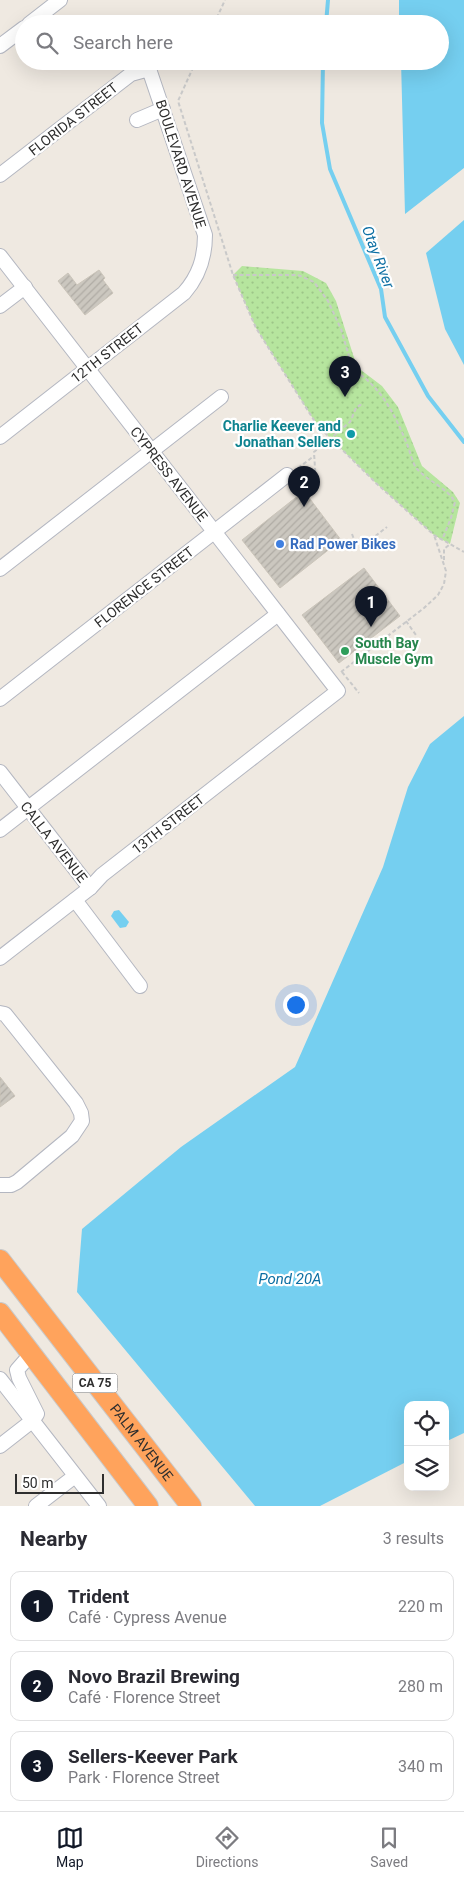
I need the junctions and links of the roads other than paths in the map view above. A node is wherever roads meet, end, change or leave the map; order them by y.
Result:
1 (60, 0) edge
2 (41, 15) edge
3 (15, 35) edge
4 (0, 46) edge
5 (145, 70) edge
6 (149, 70) edge
7 (163, 110) junction
8 (136, 120) dead end
9 (0, 175) edge
10 (0, 256) edge
11 (202, 259) joint
12 (24, 287) junction
13 (0, 306) edge
14 (88, 368) junction
15 (221, 397) dead end
16 (0, 437) edge
17 (152, 451) junction
18 (290, 473) road end
19 (214, 532) junction
20 (0, 569) edge
21 (278, 614) junction
22 (338, 691) joint
23 (0, 699) edge
24 (0, 772) edge
25 (28, 808) junction
26 (0, 830) edge
27 (90, 888) junction
28 (75, 900) junction
29 (0, 958) edge
30 (140, 986) dead end
31 (0, 1014) edge
32 (0, 1185) edge
33 (0, 1260) edge
34 (0, 1313) edge
35 (31, 1354) junction
36 (0, 1379) edge
37 (32, 1421) junction
38 (0, 1446) edge
39 (75, 1476) junction
40 (36, 1506) edge
41 (99, 1506) edge
42 (148, 1506) edge
43 (191, 1506) edge

1 - 2 street
3 - 4 street
5 - 9 street, FLORIDA STREET
6 - 7 street, BOULEVARD AVENUE
7 - 8 street
7 - 11 street, BOULEVARD AVENUE
10 - 12 street, CYPRESS AVENUE
11 - 14 street, 12TH STREET
12 - 13 street
12 - 14 street, CYPRESS AVENUE
14 - 16 street, 12TH STREET
14 - 17 street, CYPRESS AVENUE
15 - 17 street
17 - 19 street, CYPRESS AVENUE
17 - 20 street
18 - 19 street, FLORENCE STREET
19 - 21 street, CYPRESS AVENUE
19 - 23 street, FLORENCE STREET
21 - 22 street, CYPRESS AVENUE
21 - 25 street
22 - 27 street, 13TH STREET
24 - 25 street, CALLA AVENUE
25 - 26 street
25 - 27 street, CALLA AVENUE
27 - 28 street, 13TH STREET
28 - 29 street, 13TH STREET
28 - 30 street
31 - 32 street
33 - 43 highway, PALM AVENUE / CA 75
34 - 35 highway, CA 75
35 - 37 street
35 - 42 highway, CA 75
36 - 37 street
37 - 38 street
37 - 39 street
39 - 40 street
39 - 41 street

